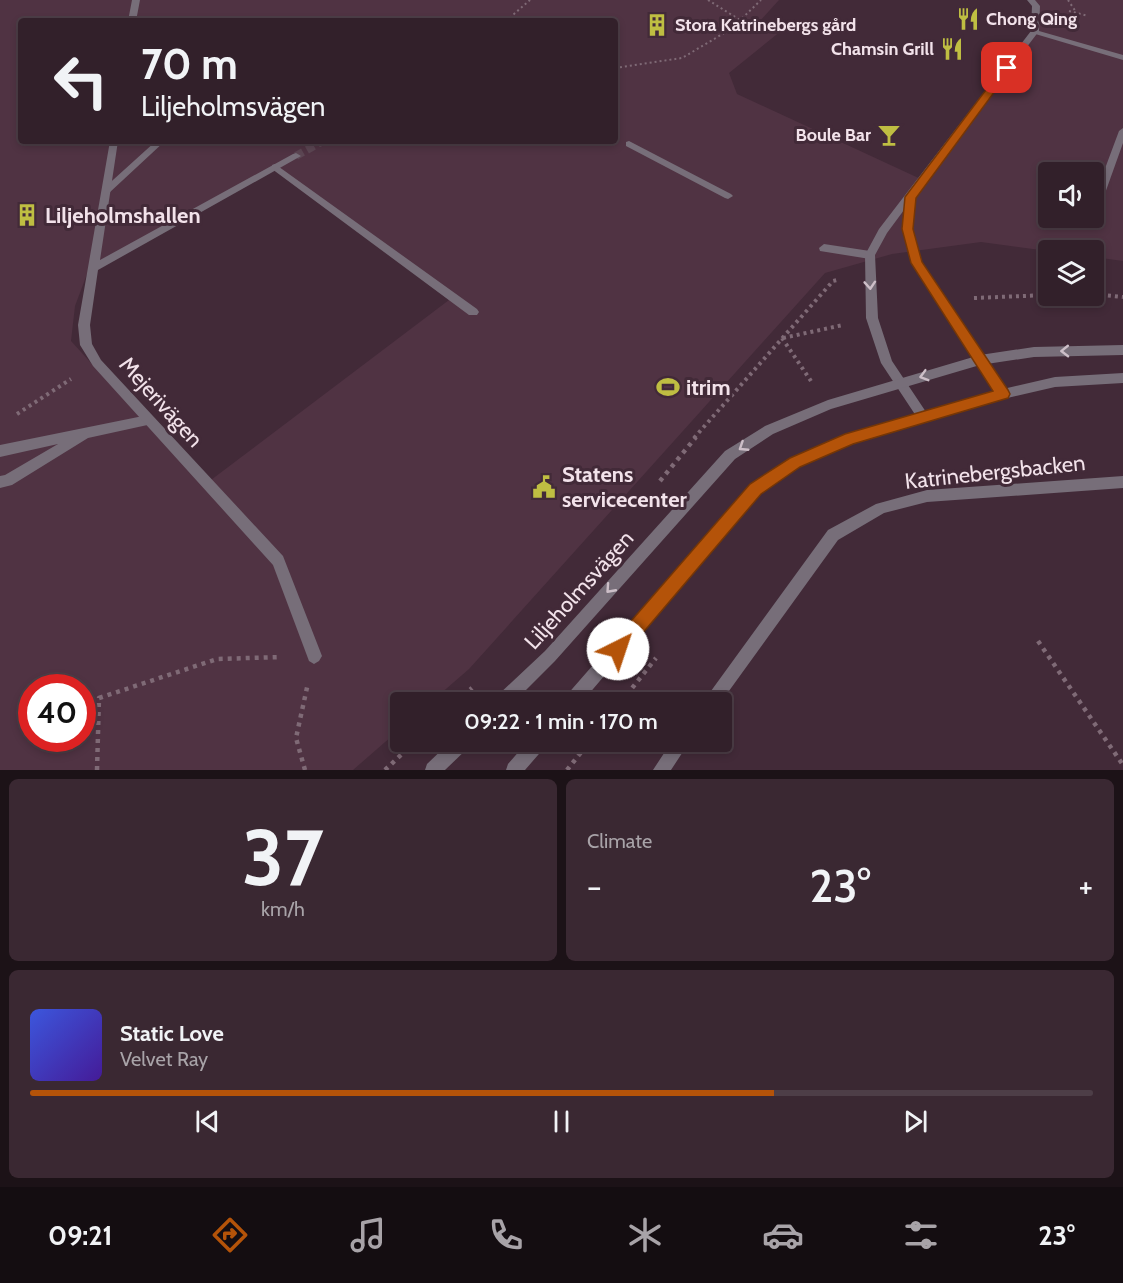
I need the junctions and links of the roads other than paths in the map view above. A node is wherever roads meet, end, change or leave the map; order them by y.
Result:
1 (136, 0) edge
2 (1031, 0) edge
3 (133, 18) edge
4 (1035, 31) junction
5 (1123, 57) edge
6 (1123, 131) edge
7 (114, 144) edge
8 (158, 144) edge
9 (630, 144) dead end
10 (296, 156) tunnel mouth
11 (275, 167) junction
12 (1104, 183) edge
13 (106, 191) junction
14 (728, 196) dead end
15 (910, 197) junction
16 (824, 248) dead end
17 (870, 255) junction
18 (94, 268) junction
19 (473, 312) dead end
20 (1123, 350) edge
21 (980, 360) junction
22 (1123, 378) edge
23 (899, 383) junction
24 (1003, 394) junction
25 (924, 418) junction
26 (148, 420) junction
27 (95, 429) junction
28 (0, 451) edge
29 (0, 482) edge
30 (1123, 482) edge
31 (314, 656) road end
32 (513, 692) edge
33 (581, 692) edge
34 (718, 692) edge
35 (452, 752) edge
36 (530, 752) edge
37 (674, 752) edge
38 (434, 770) edge
39 (514, 770) edge
40 (661, 770) edge

1 - 3 street
2 - 4 street
4 - 5 street
4 - 15 street
6 - 12 street
7 - 13 street, Mejerivägen
8 - 13 street
9 - 14 street
10 - 11 street
11 - 18 street
11 - 19 street
13 - 18 street, Mejerivägen
15 - 17 street
15 - 21 street
16 - 17 street
17 -> 23 street
18 - 26 street, Mejerivägen
20 -> 21 street, Liljeholmsvägen
21 -> 23 street, Liljeholmsvägen
21 - 24 street
22 - 24 street
23 - 25 street
23 -> 32 street, Liljeholmsvägen
24 - 25 street
25 - 33 street
26 - 27 street
26 - 31 street, Mejerivägen
27 - 28 street
27 - 29 street
30 - 34 street, Katrinebergsbacken
35 - 38 street
36 - 39 street
37 - 40 street

